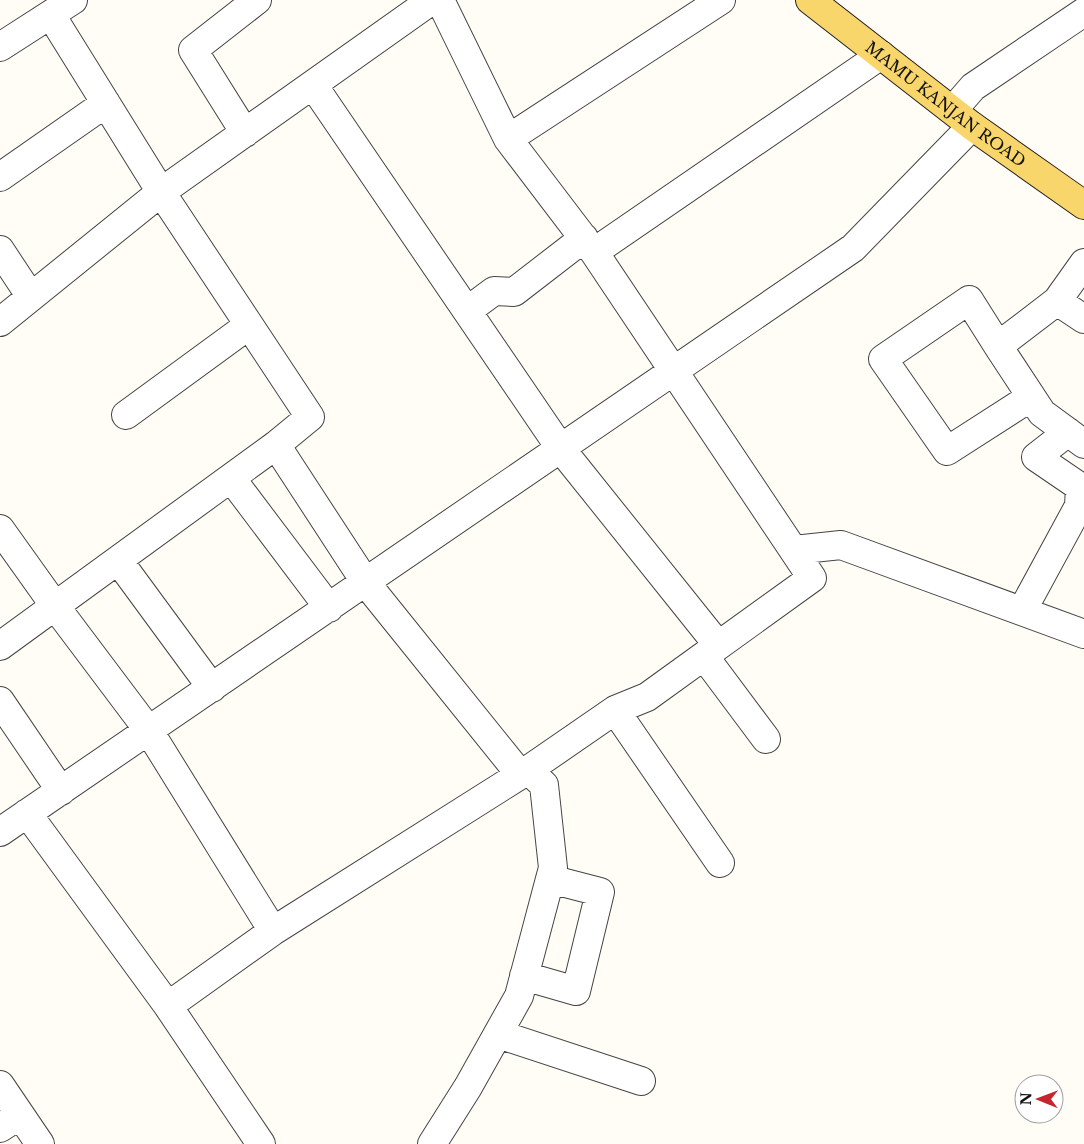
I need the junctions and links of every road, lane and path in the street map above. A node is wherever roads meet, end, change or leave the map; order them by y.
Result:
1 (257, 0) edge
2 (432, 0) edge
3 (440, 0) edge
4 (721, 0) edge
5 (810, 0) edge
6 (62, 8) edge
7 (1084, 12) edge
8 (0, 47) edge
9 (881, 55) junction
10 (313, 85) junction
11 (106, 103) junction
12 (962, 118) junction
13 (245, 132) junction
14 (508, 139) junction
15 (0, 177) edge
16 (161, 192) junction
17 (1084, 206) edge
18 (589, 245) junction
19 (0, 250) edge
20 (1084, 262) edge
21 (31, 297) junction
22 (1057, 301) junction
23 (467, 311) junction
24 (1084, 320) edge
25 (0, 322) edge
26 (249, 325) junction
27 (998, 346) junction
28 (674, 372) junction
29 (1031, 397) junction
30 (126, 415) dead end
31 (1076, 438) edge
32 (276, 445) junction
33 (561, 450) junction
34 (232, 478) junction
35 (0, 529) edge
36 (794, 550) junction
37 (118, 560) junction
38 (366, 583) junction
39 (55, 606) junction
40 (329, 608) junction
41 (1022, 612) junction
42 (1084, 634) edge
43 (0, 646) edge
44 (711, 651) junction
45 (212, 688) junction
46 (0, 701) edge
47 (615, 710) junction
48 (150, 731) junction
49 (766, 738) dead end
50 (528, 770) junction
51 (61, 791) junction
52 (27, 813) junction
53 (0, 832) edge
54 (720, 863) dead end
55 (550, 879) junction
56 (273, 931) junction
57 (524, 976) junction
58 (168, 1006) junction
59 (498, 1034) junction
60 (641, 1081) dead end
61 (0, 1086) edge
62 (10, 1121) edge
63 (40, 1144) edge
64 (261, 1144) edge
65 (432, 1144) edge

1 - 13 street
2 - 10 street
3 - 14 street
4 - 14 street
5 - 9 main road, MAMU KANJAN ROAD
6 - 8 street
6 - 11 street
7 - 12 street
9 - 12 main road, MAMU KANJAN ROAD
9 - 18 street
10 - 13 street
10 - 23 street
11 - 15 street
11 - 16 street
12 - 17 main road, MAMU KANJAN ROAD
12 - 28 street
13 - 16 street
14 - 18 street
16 - 21 street
16 - 26 street
18 - 23 street
18 - 28 street
19 - 21 street
20 - 22 street
21 - 25 street
22 - 24 street
22 - 27 street
23 - 33 street
26 - 30 street
26 - 32 street
27 - 29 street
27 - 29 street
28 - 33 street
28 - 36 street
29 - 31 street
31 - 41 street
32 - 34 street
32 - 38 street
33 - 38 street
33 - 44 street
34 - 37 street
34 - 40 street
35 - 39 street
36 - 41 street
36 - 44 street
37 - 39 street
37 - 45 street
38 - 40 street
38 - 50 street
39 - 43 street
39 - 48 street
40 - 45 street
41 - 42 street
44 - 47 street
44 - 49 street
45 - 48 street
46 - 51 street
47 - 50 street
47 - 54 street
48 - 51 street
48 - 56 street
50 - 55 street
50 - 56 street
51 - 52 street
52 - 53 street
52 - 58 street
55 - 57 street
55 - 57 street
56 - 58 street
57 - 59 street
58 - 64 street
59 - 60 street
59 - 65 street
61 - 62 street
62 - 63 street

